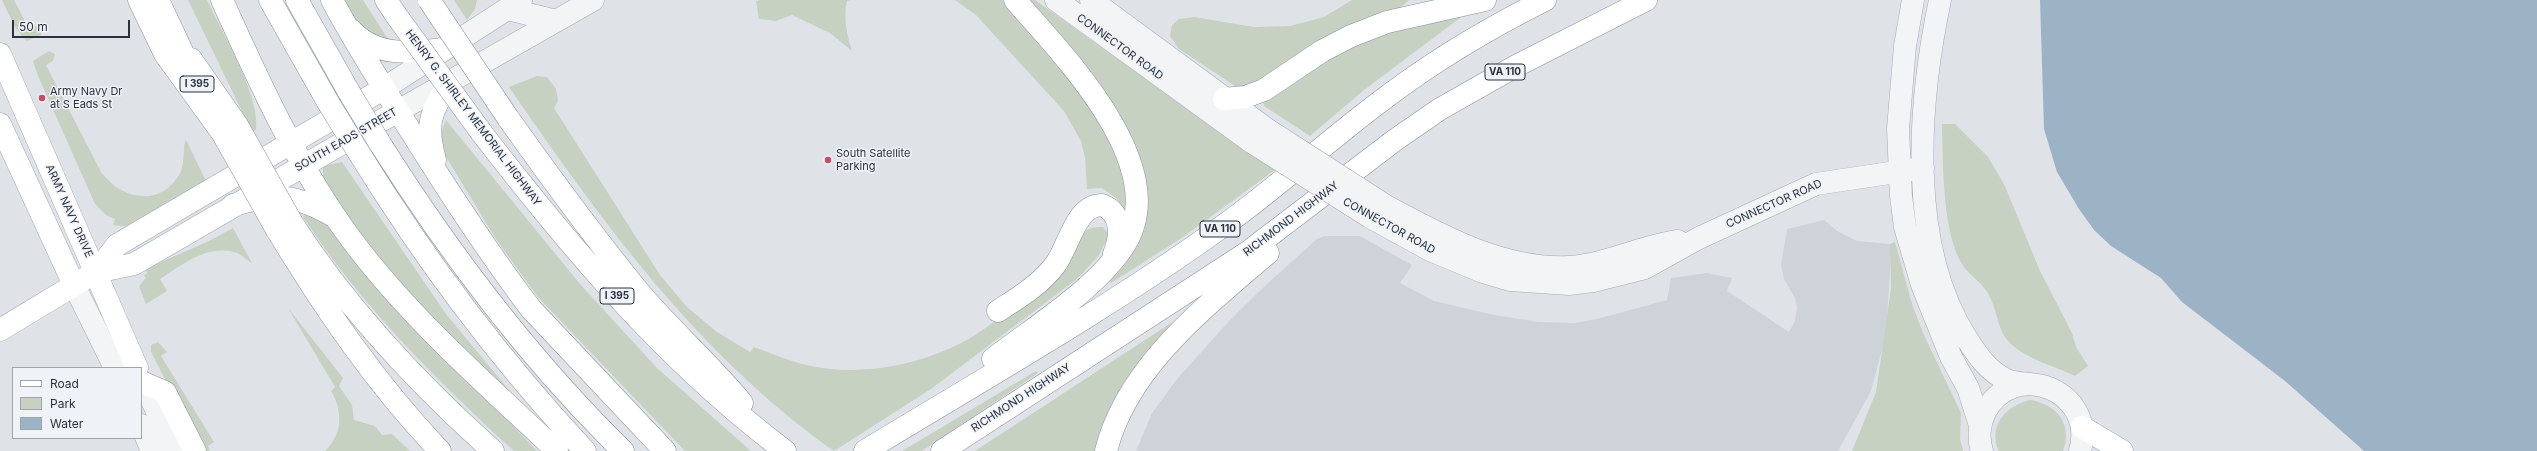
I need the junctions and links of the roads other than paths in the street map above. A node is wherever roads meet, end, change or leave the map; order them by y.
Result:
1 (139, 0) edge
2 (158, 0) edge
3 (222, 0) edge
4 (270, 0) edge
5 (297, 0) edge
6 (332, 0) edge
7 (429, 0) edge
8 (593, 0) edge
9 (1015, 0) edge
10 (1056, 0) edge
11 (1091, 0) edge
12 (1486, 0) edge
13 (1545, 0) edge
14 (1646, 0) edge
15 (1913, 0) edge
16 (1940, 0) edge
17 (510, 3) edge
18 (391, 7) edge
19 (343, 21) junction
20 (556, 21) junction
21 (527, 39) junction
22 (443, 49) junction
23 (0, 54) edge
24 (449, 84) junction
25 (383, 88) junction
26 (1224, 99) junction
27 (398, 111) junction
28 (0, 124) edge
29 (230, 129) junction
30 (1260, 137) junction
31 (292, 144) junction
32 (1371, 157) junction
33 (303, 164) junction
34 (1923, 168) junction
35 (1899, 171) junction
36 (440, 178) junction
37 (233, 205) junction
38 (337, 218) junction
39 (284, 226) junction
40 (1110, 264) junction
41 (96, 272) junction
42 (74, 285) junction
43 (998, 311) dead end
44 (0, 330) edge
45 (115, 367) edge
46 (136, 367) edge
47 (142, 379) edge
48 (142, 380) edge
49 (2030, 384) junction
50 (1980, 425) junction
51 (142, 427) edge
52 (2082, 427) junction
53 (900, 430) junction
54 (779, 446) edge
55 (152, 451) edge
56 (175, 451) edge
57 (195, 451) edge
58 (440, 451) edge
59 (493, 451) edge
60 (557, 451) edge
61 (585, 451) edge
62 (623, 451) edge
63 (665, 451) edge
64 (865, 451) edge
65 (942, 451) edge
66 (1106, 451) edge
67 (1982, 451) edge
68 (2080, 451) edge
69 (2122, 451) edge

1 - 29 main road
2 - 29 main road, I 395
3 - 31 main road
4 - 61 main road, bridge
5 - 62 main road, bridge
6 - 19 main road
7 - 54 main road, bridge
8 - 20 street, SOUTH EADS STREET
9 - 40 main road
10 - 30 street, CONNECTOR ROAD
11 - 26 street, CONNECTOR ROAD
12 - 26 main road
13 - 53 main road, VA 110
14 - 32 main road, RICHMOND HIGHWAY / VA 110
15 - 35 street
16 - 34 street
17 - 20 street
17 - 21 street
17 - 22 street, SOUTH EADS STREET
18 - 54 main road, HENRY G. SHIRLEY MEMORIAL HIGHWAY / I 395, bridge
19 - 22 main road
19 - 25 main road
20 - 21 street, SOUTH EADS STREET
21 - 24 street, SOUTH EADS STREET
22 - 25 street, SOUTH EADS STREET
23 - 41 main road, ARMY NAVY DRIVE
24 - 27 street, SOUTH EADS STREET
24 - 36 main road
25 - 27 main road
25 - 31 main road, SOUTH EADS STREET
26 - 30 street, CONNECTOR ROAD
27 - 33 main road, SOUTH EADS STREET
27 - 36 main road
28 - 42 main road
29 - 39 main road, I 395, bridge
30 - 35 street, CONNECTOR ROAD, bridge
31 - 33 main road
31 - 41 main road, SOUTH EADS STREET
32 - 65 main road, RICHMOND HIGHWAY / VA 110
32 - 66 main road
33 - 37 main road, SOUTH EADS STREET
33 - 38 main road
34 - 35 street, CONNECTOR ROAD
34 - 49 street
35 - 50 street
36 - 63 main road
37 - 38 main road
37 - 41 main road, SOUTH EADS STREET
38 - 60 main road
39 - 58 main road, I 395
39 - 59 main road
40 - 43 main road
40 - 53 main road
41 - 42 main road, SOUTH EADS STREET
41 - 46 main road, ARMY NAVY DRIVE
42 - 44 main road, SOUTH EADS STREET
42 - 45 street
47 - 57 main road
48 - 56 street, ARMY NAVY DRIVE
49 - 50 street
49 - 52 street
50 - 67 street
51 - 55 street
52 - 68 street
52 - 69 main road
53 - 64 main road, VA 110

